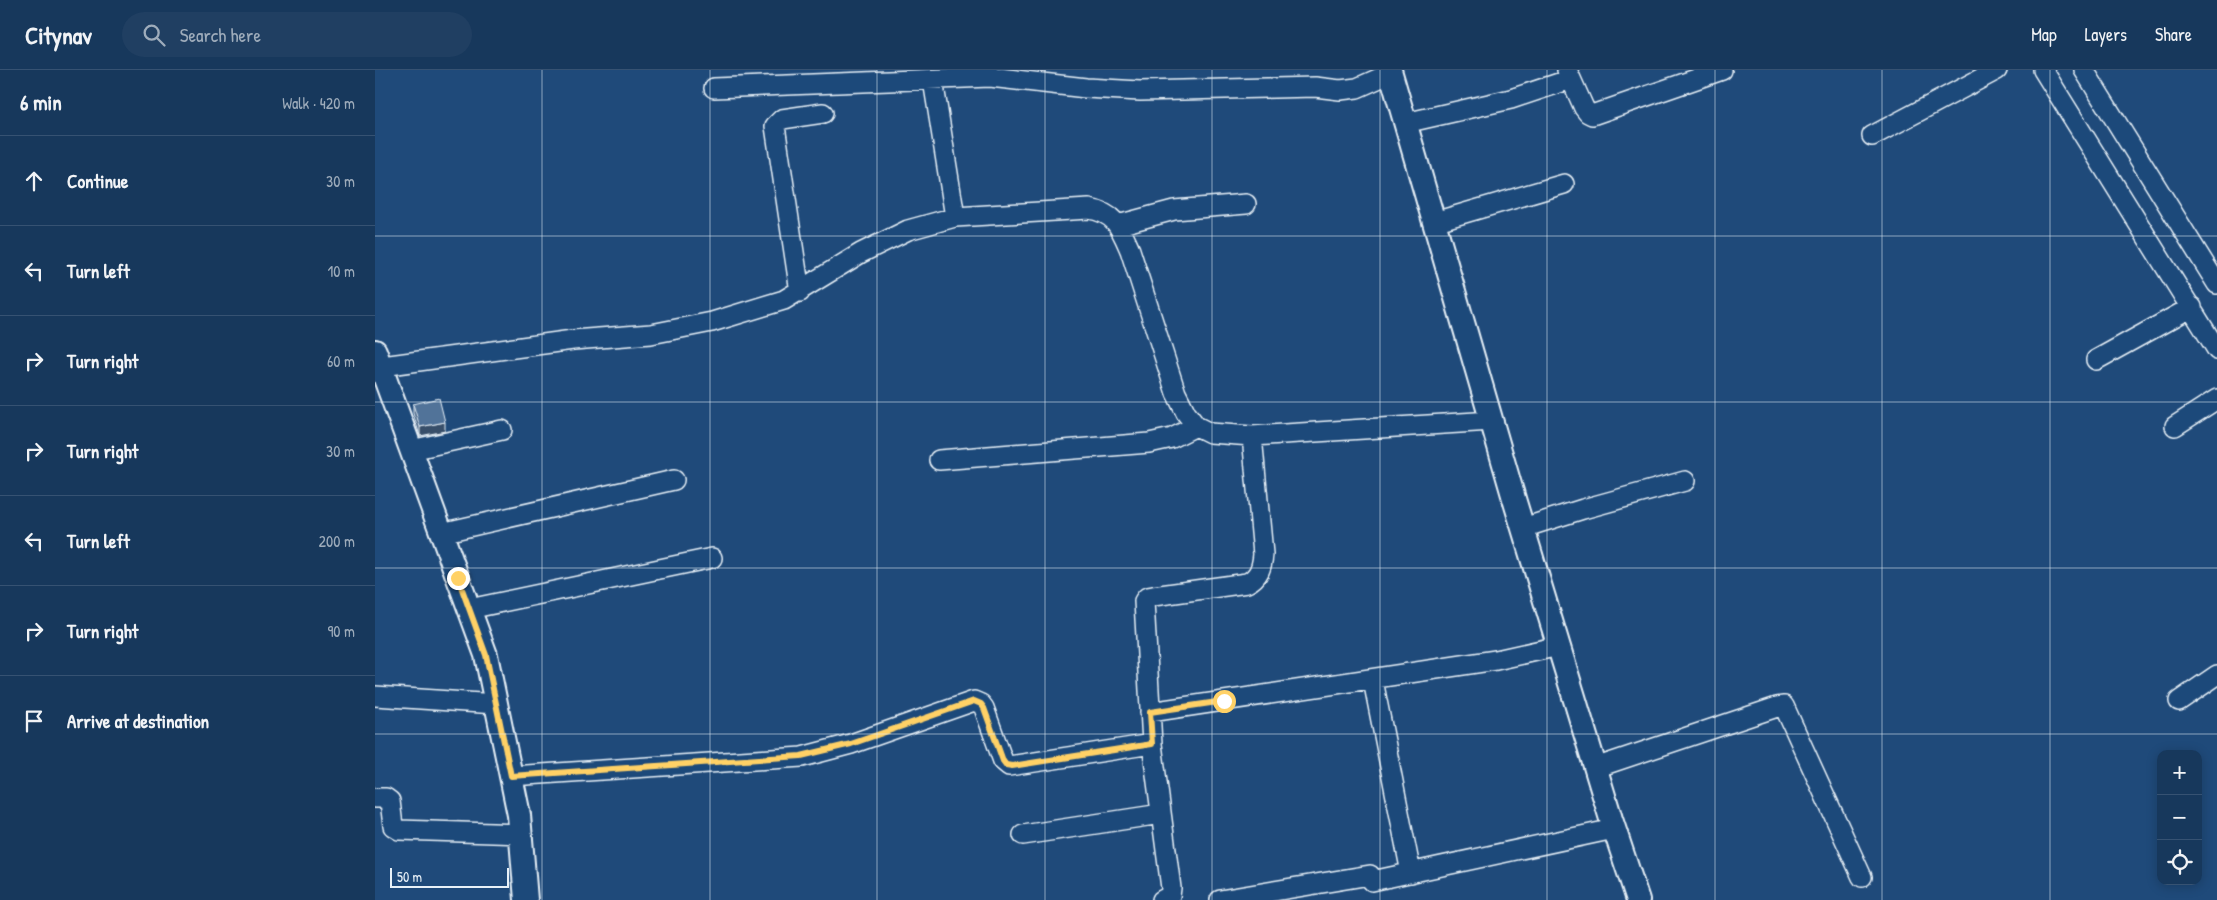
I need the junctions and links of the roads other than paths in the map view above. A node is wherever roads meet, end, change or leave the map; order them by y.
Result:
1 (1722, 70) edge
2 (1997, 70) edge
3 (2043, 70) edge
4 (2084, 70) edge
5 (1390, 72) edge
6 (1569, 75) edge
7 (933, 80) junction
8 (714, 88) dead end
9 (823, 113) dead end
10 (1405, 123) junction
11 (1872, 136) dead end
12 (1564, 184) dead end
13 (1246, 204) dead end
14 (955, 217) junction
15 (1434, 222) junction
16 (1118, 225) junction
17 (2217, 284) edge
18 (800, 292) junction
19 (2192, 307) junction
20 (2217, 350) edge
21 (2096, 360) dead end
22 (377, 361) edge
23 (2217, 399) edge
24 (1492, 421) junction
25 (1196, 426) junction
26 (2175, 426) dead end
27 (501, 430) dead end
28 (1252, 436) junction
29 (411, 450) junction
30 (939, 460) dead end
31 (674, 480) dead end
32 (1685, 481) dead end
33 (1523, 528) junction
34 (441, 533) junction
35 (711, 558) dead end
36 (469, 609) junction
37 (1559, 646) junction
38 (2217, 675) edge
39 (1373, 680) junction
40 (375, 696) edge
41 (2179, 701) dead end
42 (496, 704) junction
43 (1150, 712) junction
44 (1152, 744) junction
45 (1595, 768) junction
46 (511, 776) junction
47 (375, 798) edge
48 (1161, 814) junction
49 (1614, 829) junction
50 (521, 834) junction
51 (1023, 836) dead end
52 (1411, 872) junction
53 (1862, 877) dead end
54 (526, 900) edge
55 (1170, 900) edge
56 (1220, 900) edge
57 (1638, 900) edge

1 - 6 street
2 - 11 street
3 - 19 street
4 - 17 street
5 - 7 street
5 - 10 street
6 - 10 street
7 - 8 street
7 - 14 street
9 - 18 street
10 - 15 street
12 - 15 street
13 - 16 street
14 - 16 street
14 - 18 street
15 - 24 street
16 - 25 street
18 - 22 street
19 - 20 street
19 - 21 street
22 - 29 street
23 - 26 street
24 - 28 street
24 - 33 street
25 - 28 street
25 - 30 street
27 - 29 street
28 - 43 street
29 - 34 street
31 - 34 street
32 - 33 street
33 - 37 street
34 - 36 street
35 - 36 street
36 - 42 street
37 - 39 street
37 - 45 street
38 - 41 street
39 - 43 street
39 - 52 street
40 - 42 street
42 - 46 street
43 - 44 street
44 - 46 street
44 - 48 street
45 - 49 street
45 - 53 street
46 - 50 street
47 - 50 street
48 - 51 street
48 - 55 street
49 - 52 street
49 - 57 street
50 - 54 street
52 - 56 street

